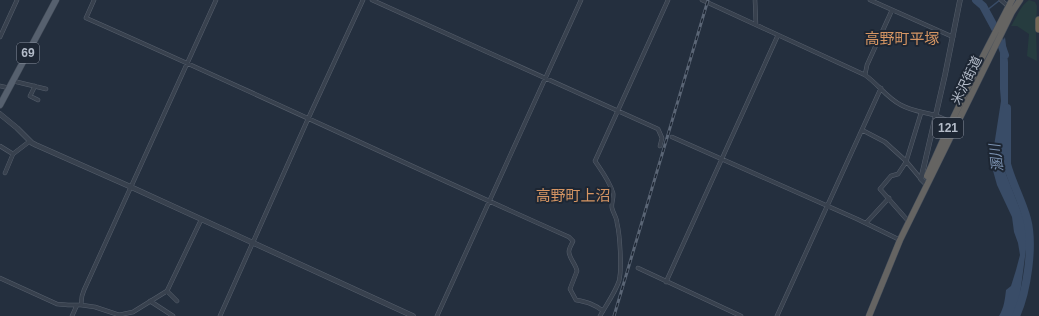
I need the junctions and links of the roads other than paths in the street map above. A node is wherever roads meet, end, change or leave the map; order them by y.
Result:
1 (17, 0) edge
2 (56, 0) edge
3 (94, 0) edge
4 (216, 0) edge
5 (363, 0) edge
6 (372, 0) edge
7 (581, 0) edge
8 (668, 0) edge
9 (702, 0) edge
10 (755, 0) edge
11 (870, 0) edge
12 (960, 0) edge
13 (1001, 0) edge
14 (1012, 0) edge
15 (1020, 0) edge
16 (1009, 9) junction
17 (892, 10) junction
18 (1039, 20) edge
19 (756, 25) junction
20 (1039, 29) edge
21 (778, 35) junction
22 (953, 36) junction
23 (0, 37) edge
24 (188, 63) junction
25 (865, 75) junction
26 (545, 78) junction
27 (13, 81) junction
28 (0, 86) edge
29 (35, 86) junction
30 (9, 88) junction
31 (880, 88) junction
32 (46, 89) dead end
33 (38, 100) dead end
34 (0, 105) edge
35 (618, 112) junction
36 (921, 112) junction
37 (0, 114) edge
38 (936, 116) junction
39 (308, 119) junction
40 (953, 124) junction
41 (862, 130) junction
42 (672, 137) dead end
43 (30, 141) junction
44 (0, 146) edge
45 (660, 146) dead end
46 (13, 154) junction
47 (722, 159) junction
48 (906, 162) junction
49 (5, 173) dead end
50 (925, 182) junction
51 (131, 187) junction
52 (889, 198) junction
53 (489, 202) junction
54 (827, 206) junction
55 (200, 220) junction
56 (909, 222) junction
57 (866, 223) junction
58 (900, 240) junction
59 (253, 243) junction
60 (638, 268) dead end
61 (0, 278) edge
62 (666, 282) junction
63 (167, 291) junction
64 (150, 301) junction
65 (176, 302) dead end
66 (79, 305) junction
67 (603, 311) junction
68 (134, 314) edge
69 (72, 316) edge
70 (173, 316) edge
71 (220, 316) edge
72 (413, 316) edge
73 (437, 316) edge
74 (600, 316) edge
75 (741, 316) edge
76 (777, 316) edge
77 (869, 316) edge

1 - 23 street
2 - 27 main road, 69
3 - 24 street
4 - 24 street
5 - 39 street
6 - 26 street
7 - 26 street
8 - 35 street
9 - 19 street
10 - 19 street
11 - 17 street
12 - 22 street
13 - 16 street
14 - 16 highway, 米沢街道 / 121
15 - 16 highway, 米沢街道 / 121
16 - 40 highway, 米沢街道 / 121
17 - 22 street
17 - 25 street
18 - 20 highway
19 - 21 street
21 - 25 street
21 - 47 street
22 - 38 street
24 - 39 street
24 - 51 street
25 - 31 street
26 - 35 street
26 - 53 street
27 - 29 street
27 - 30 main road, 69
28 - 30 street
29 - 32 street
29 - 33 street
30 - 34 main road, 69
31 - 36 street
31 - 41 street
35 - 45 street
35 - 67 street
36 - 38 street
36 - 48 street
37 - 43 street
38 - 40 street
38 - 50 street
39 - 53 street
39 - 59 street
40 - 50 highway, 米沢街道 / 121
41 - 48 street
41 - 54 street
42 - 47 street
43 - 46 street
43 - 51 street
44 - 46 street
46 - 49 street
47 - 54 street
47 - 62 street
48 - 50 street
48 - 52 street
50 - 56 highway, 米沢街道 / 121
51 - 55 street
51 - 66 street
52 - 56 street
52 - 57 street
53 - 67 street
53 - 73 street
54 - 57 street
54 - 76 street
55 - 59 street
55 - 63 street
56 - 58 highway, 米沢街道 / 121
57 - 58 street
58 - 77 highway, 米沢街道 / 121
59 - 71 street
59 - 72 street
60 - 62 street
61 - 66 street
62 - 75 street
63 - 64 street
63 - 65 street
64 - 68 street
64 - 70 street
66 - 68 street
66 - 69 street
67 - 74 street

